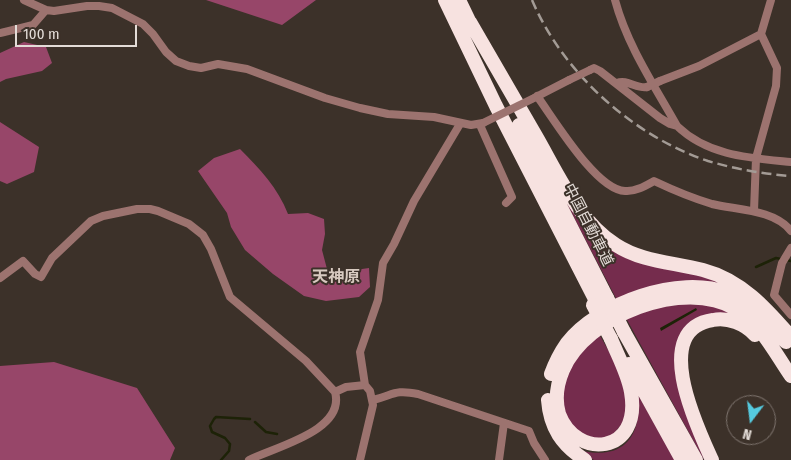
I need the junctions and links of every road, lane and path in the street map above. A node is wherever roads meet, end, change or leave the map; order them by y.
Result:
1 (24, 0) edge
2 (445, 0) edge
3 (459, 0) edge
4 (615, 0) edge
5 (771, 0) edge
6 (46, 10) junction
7 (470, 22) junction
8 (0, 33) edge
9 (761, 34) junction
10 (617, 83) junction
11 (534, 97) junction
12 (460, 124) junction
13 (481, 124) junction
14 (677, 126) junction
15 (756, 158) junction
16 (791, 162) edge
17 (506, 203) dead end
18 (754, 211) junction
19 (791, 231) edge
20 (791, 248) edge
21 (0, 278) edge
22 (599, 302) junction
23 (791, 315) edge
24 (768, 325) junction
25 (617, 336) junction
26 (791, 345) edge
27 (770, 353) junction
28 (791, 363) edge
29 (791, 376) edge
30 (365, 385) junction
31 (791, 387) edge
32 (335, 392) junction
33 (373, 400) junction
34 (504, 423) junction
35 (249, 460) edge
36 (360, 460) edge
37 (499, 460) edge
38 (546, 460) edge
39 (585, 460) edge
40 (682, 460) edge
41 (696, 460) edge
42 (712, 460) edge

1 - 6 street
2 - 22 highway, 中国自動車道
3 - 7 highway, 中国自動車道
4 - 14 street
5 - 9 street
6 - 8 street
6 - 12 street
7 - 22 highway, 中国自動車道
7 - 24 highway
9 - 10 street, bridge
9 - 15 street
10 - 11 street, bridge
10 - 14 street
11 - 13 street, bridge
11 - 18 street
12 - 13 street
12 - 30 street
13 - 17 street
14 - 15 street
15 - 16 street
15 - 18 street
18 - 19 street
20 - 23 street
21 - 32 street
22 - 25 highway, 中国自動車道
24 - 25 highway
24 - 26 highway
24 - 27 highway
24 - 28 highway
24 - 29 highway
24 - 39 highway
25 - 40 highway, 中国自動車道
25 - 41 highway, 中国自動車道
27 - 29 highway
27 - 31 highway
27 - 42 highway
30 - 32 street
30 - 33 street
32 - 35 street
33 - 34 street
33 - 36 street
34 - 37 street
34 - 38 street

